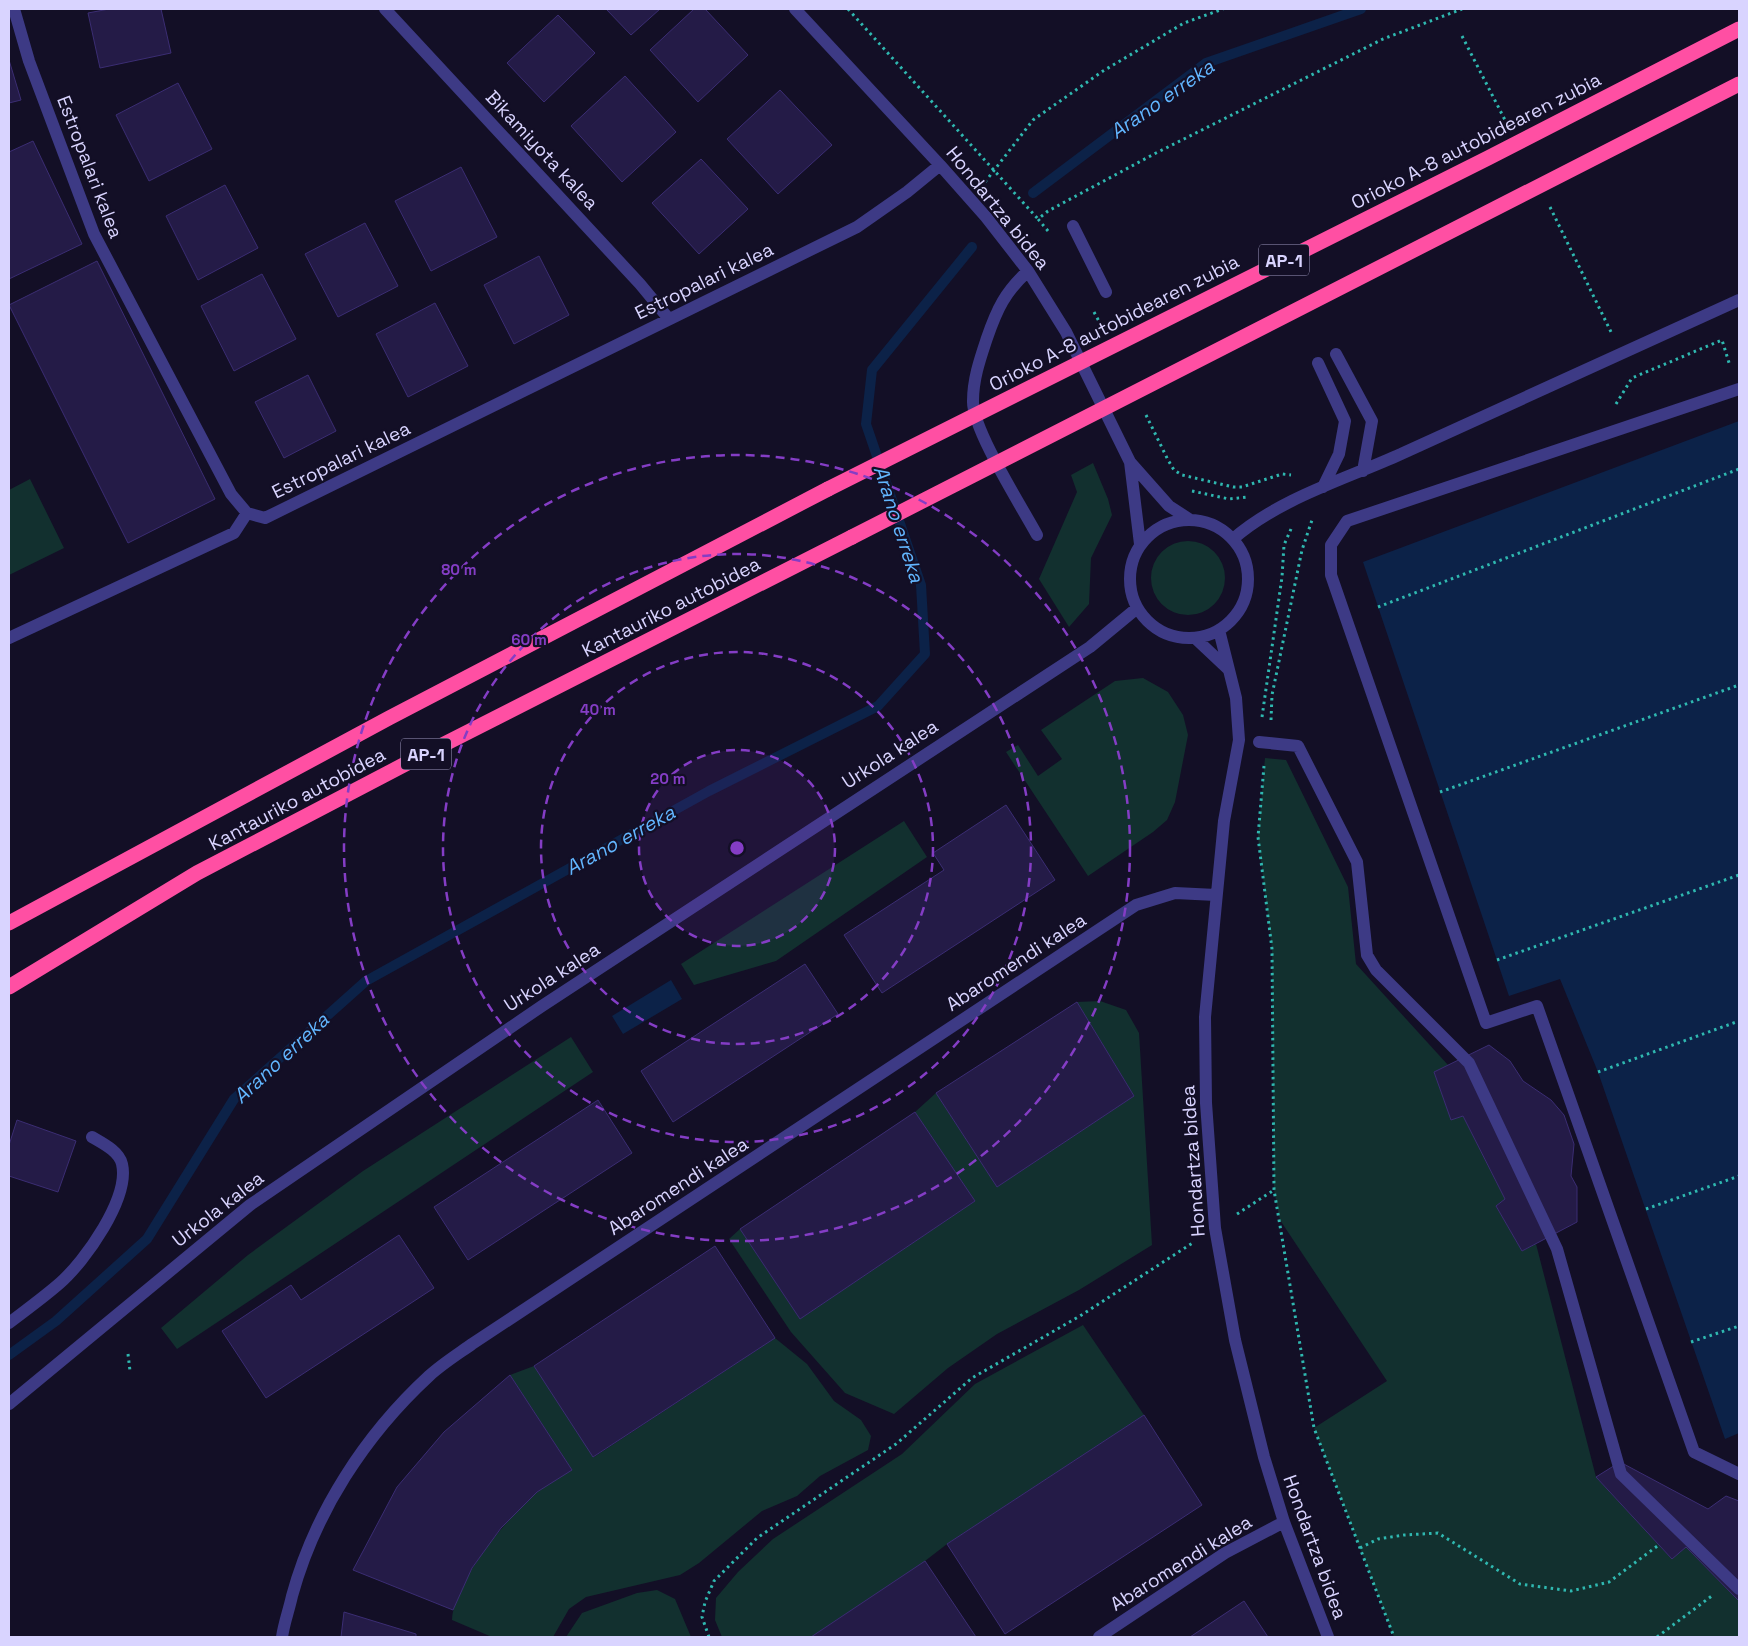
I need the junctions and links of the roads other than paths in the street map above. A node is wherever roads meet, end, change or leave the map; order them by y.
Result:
1 (14, 9) edge
2 (385, 9) edge
3 (795, 9) edge
4 (1739, 29) edge
5 (1739, 84) edge
6 (940, 165) junction
7 (1073, 226) dead end
8 (1028, 271) junction
9 (1106, 292) dead end
10 (1739, 300) edge
11 (669, 319) junction
12 (1336, 354) dead end
13 (1318, 363) dead end
14 (1739, 389) edge
15 (1130, 462) junction
16 (1364, 471) junction
17 (1323, 487) junction
18 (828, 489) joint
19 (247, 513) junction
20 (1189, 519) junction
21 (1037, 535) dead end
22 (1233, 539) junction
23 (1140, 544) junction
24 (1136, 609) junction
25 (1219, 630) junction
26 (9, 638) edge
27 (1195, 638) junction
28 (1228, 670) junction
29 (1259, 742) dead end
30 (1216, 894) junction
31 (9, 923) edge
32 (9, 987) edge
33 (92, 1137) dead end
34 (9, 1323) edge
35 (9, 1404) edge
36 (1739, 1474) edge
37 (1284, 1522) junction
38 (1735, 1585) edge
39 (282, 1637) edge
40 (1099, 1637) edge
41 (1328, 1637) edge

1 - 19 street, Estropalari kalea
2 - 11 street, Bikamiyota kalea
3 - 6 street, Hondartza bidea
4 - 18 highway, Orioko A-8 autobidearen zubia / AP-1, bridge
5 - 32 highway, Kantauriko autobidea / AP-1, bridge
6 - 8 street, Hondartza bidea
6 - 11 street, Estropalari kalea
7 - 9 street
8 - 15 street, Hondartza bidea
8 - 21 street
10 - 16 street
11 - 19 street, Estropalari kalea
12 - 16 street
13 - 17 street
14 - 36 street
15 - 20 street, Hondartza bidea
15 - 23 street, Hondartza bidea
16 - 17 street
17 - 22 street
18 - 31 highway, Kantauriko autobidea / AP-1
19 - 26 street
20 - 22 street
20 - 23 street
22 - 25 street
23 - 24 street
24 - 27 street
24 - 35 street, Urkola kalea
25 - 27 street
25 - 28 street, Hondartza bidea
27 - 28 street
28 - 30 street, Hondartza bidea
29 - 38 street
30 - 37 street, Hondartza bidea
30 - 39 street, Abaromendi kalea
33 - 34 street
37 - 40 street, Abaromendi kalea
37 - 41 street, Hondartza bidea

